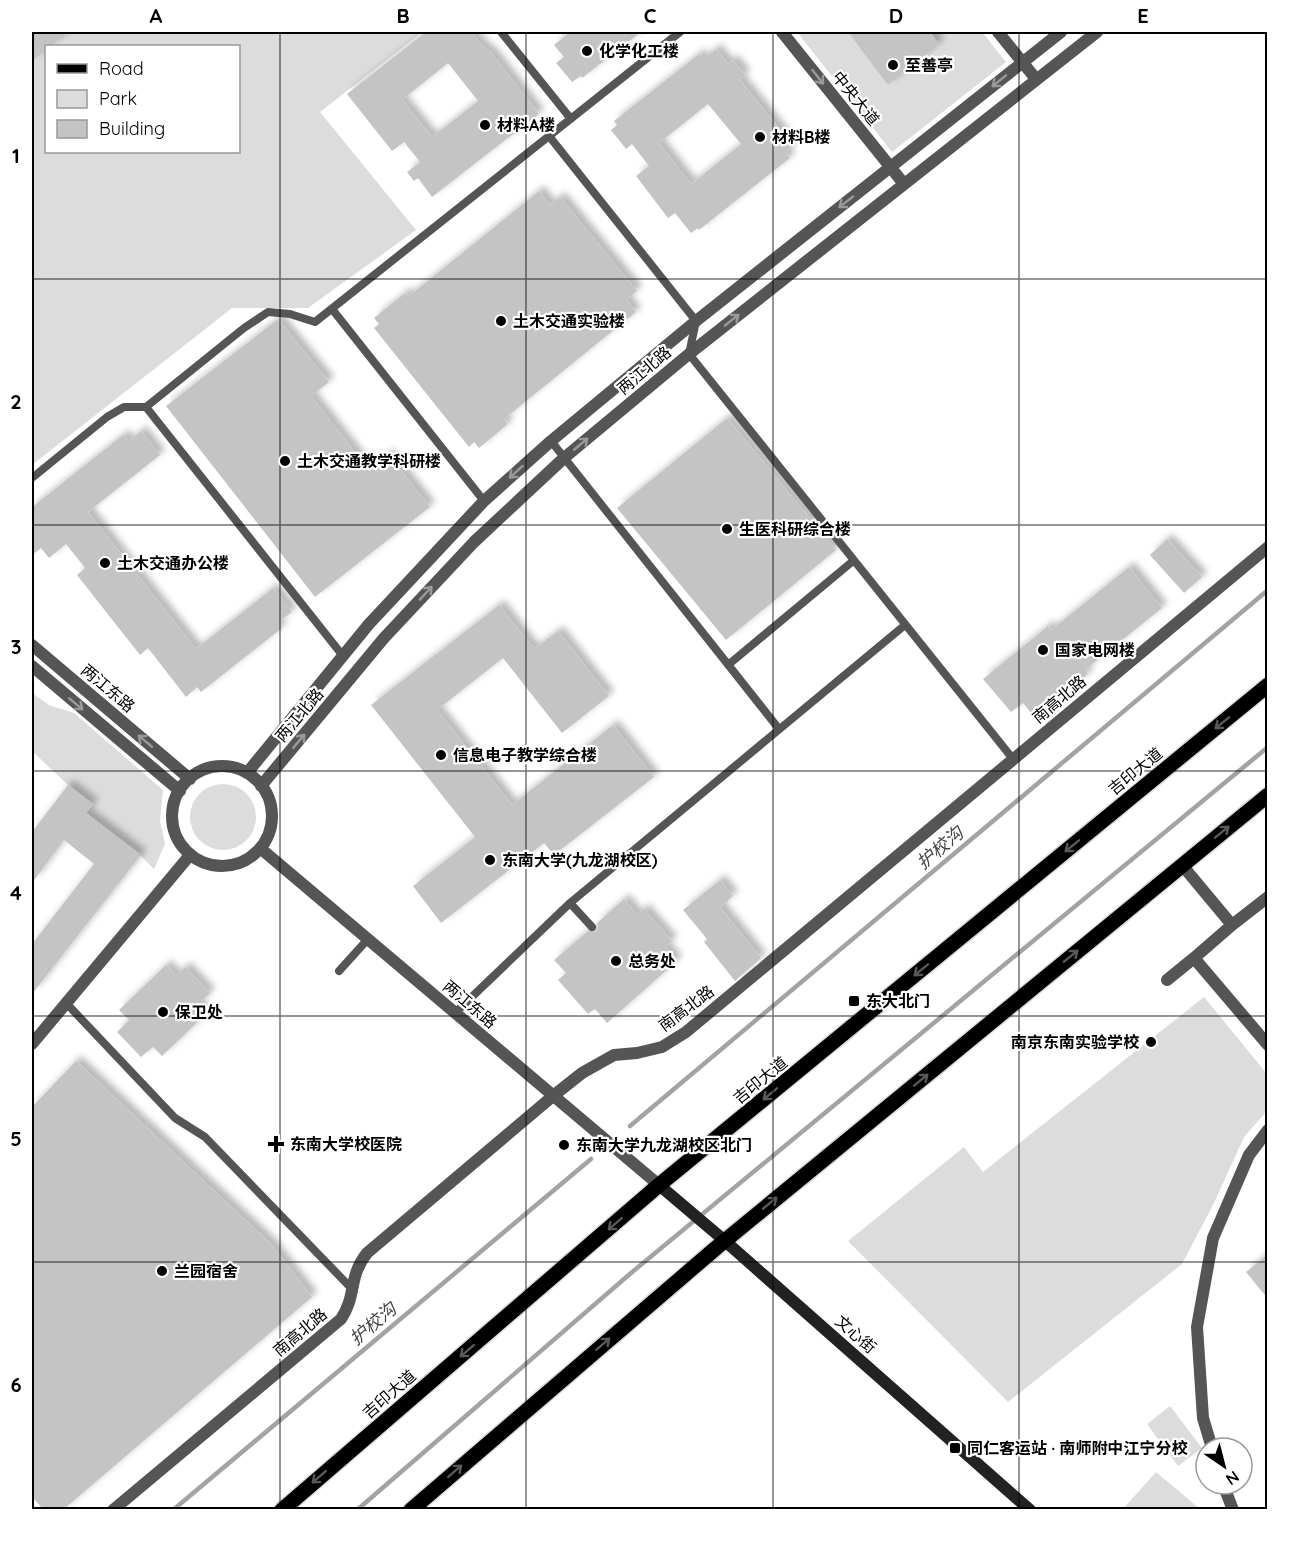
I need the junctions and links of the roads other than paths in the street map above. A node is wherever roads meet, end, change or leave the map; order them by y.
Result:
1 (501, 32) edge
2 (680, 32) edge
3 (782, 32) edge
4 (998, 32) edge
5 (1061, 32) edge
6 (1097, 32) edge
7 (1023, 62) junction
8 (1036, 79) junction
9 (571, 119) junction
10 (549, 136) junction
11 (890, 167) junction
12 (903, 184) junction
13 (332, 309) junction
14 (696, 321) junction
15 (689, 354) junction
16 (146, 407) junction
17 (551, 441) junction
18 (564, 458) junction
19 (32, 478) edge
20 (484, 501) junction
21 (1268, 547) edge
22 (853, 561) junction
23 (369, 624) junction
24 (904, 625) junction
25 (384, 638) junction
26 (32, 645) edge
27 (343, 656) junction
28 (728, 664) junction
29 (32, 666) edge
30 (1268, 686) edge
31 (779, 729) junction
32 (1013, 759) junction
33 (247, 773) junction
34 (190, 779) junction
35 (261, 786) junction
36 (180, 791) junction
37 (1268, 795) edge
38 (260, 848) junction
39 (190, 855) junction
40 (1182, 865) junction
41 (1267, 897) edge
42 (570, 903) junction
43 (1232, 925) junction
44 (592, 927) dead end
45 (368, 939) junction
46 (1194, 958) junction
47 (339, 971) dead end
48 (1167, 980) dead end
49 (67, 1004) junction
50 (455, 1013) junction
51 (33, 1039) edge
52 (1268, 1045) edge
53 (553, 1096) junction
54 (1268, 1130) edge
55 (659, 1185) junction
56 (725, 1241) junction
57 (353, 1290) junction
58 (1208, 1436) edge
59 (113, 1509) edge
60 (282, 1509) edge
61 (411, 1509) edge
62 (1030, 1509) edge

1 - 9 lane
2 - 9 lane
3 -> 11 street, 中央大道
4 - 7 street
5 - 7 street, 两江北路
6 - 8 street, 两江北路
7 - 8 street
7 -> 11 street, 两江北路
8 - 12 street, 两江北路
9 - 10 lane
10 - 13 lane
10 - 14 lane
11 - 12 street, 中央大道
11 -> 14 street, 两江北路
15 -> 12 street, 两江北路
13 - 16 lane
13 - 20 lane
14 - 15 lane
14 - 17 street, 两江北路
18 -> 15 street, 两江北路
15 - 22 lane
16 - 19 lane
16 - 27 lane
17 - 18 lane
17 -> 20 street, 两江北路
25 -> 18 street, 两江北路
18 - 28 lane
20 - 23 street, 两江北路
21 - 32 street, 南高北路
22 - 24 lane
22 - 28 lane
23 - 25 lane
23 - 27 street, 两江北路
24 - 31 lane
24 - 32 lane
35 -> 25 street, 两江北路
34 -> 26 street, 两江东路
27 - 33 street, 两江北路
28 - 31 lane
29 -> 36 street, 两江东路
30 -> 55 main road, 吉印大道
31 - 42 lane
32 - 53 street, 南高北路
33 - 34 street
33 - 35 street
34 - 36 street
35 - 38 street
36 - 39 street
40 -> 37 main road
38 - 39 street
38 - 45 street, 两江东路
39 - 49 street
40 - 43 street
56 -> 40 main road
41 - 43 street
42 - 44 lane
42 - 50 lane
43 - 46 street
45 - 47 lane
45 - 50 street, 两江东路
46 - 48 street
46 - 52 street
49 - 51 street
49 - 57 lane
50 - 53 street, 两江东路
53 - 55 street, 两江东路
53 - 57 street, 南高北路
54 - 58 street
55 - 56 street, 文心街
55 -> 60 main road, 吉印大道
61 -> 56 main road
56 - 62 street, 文心街
57 - 59 street, 南高北路

